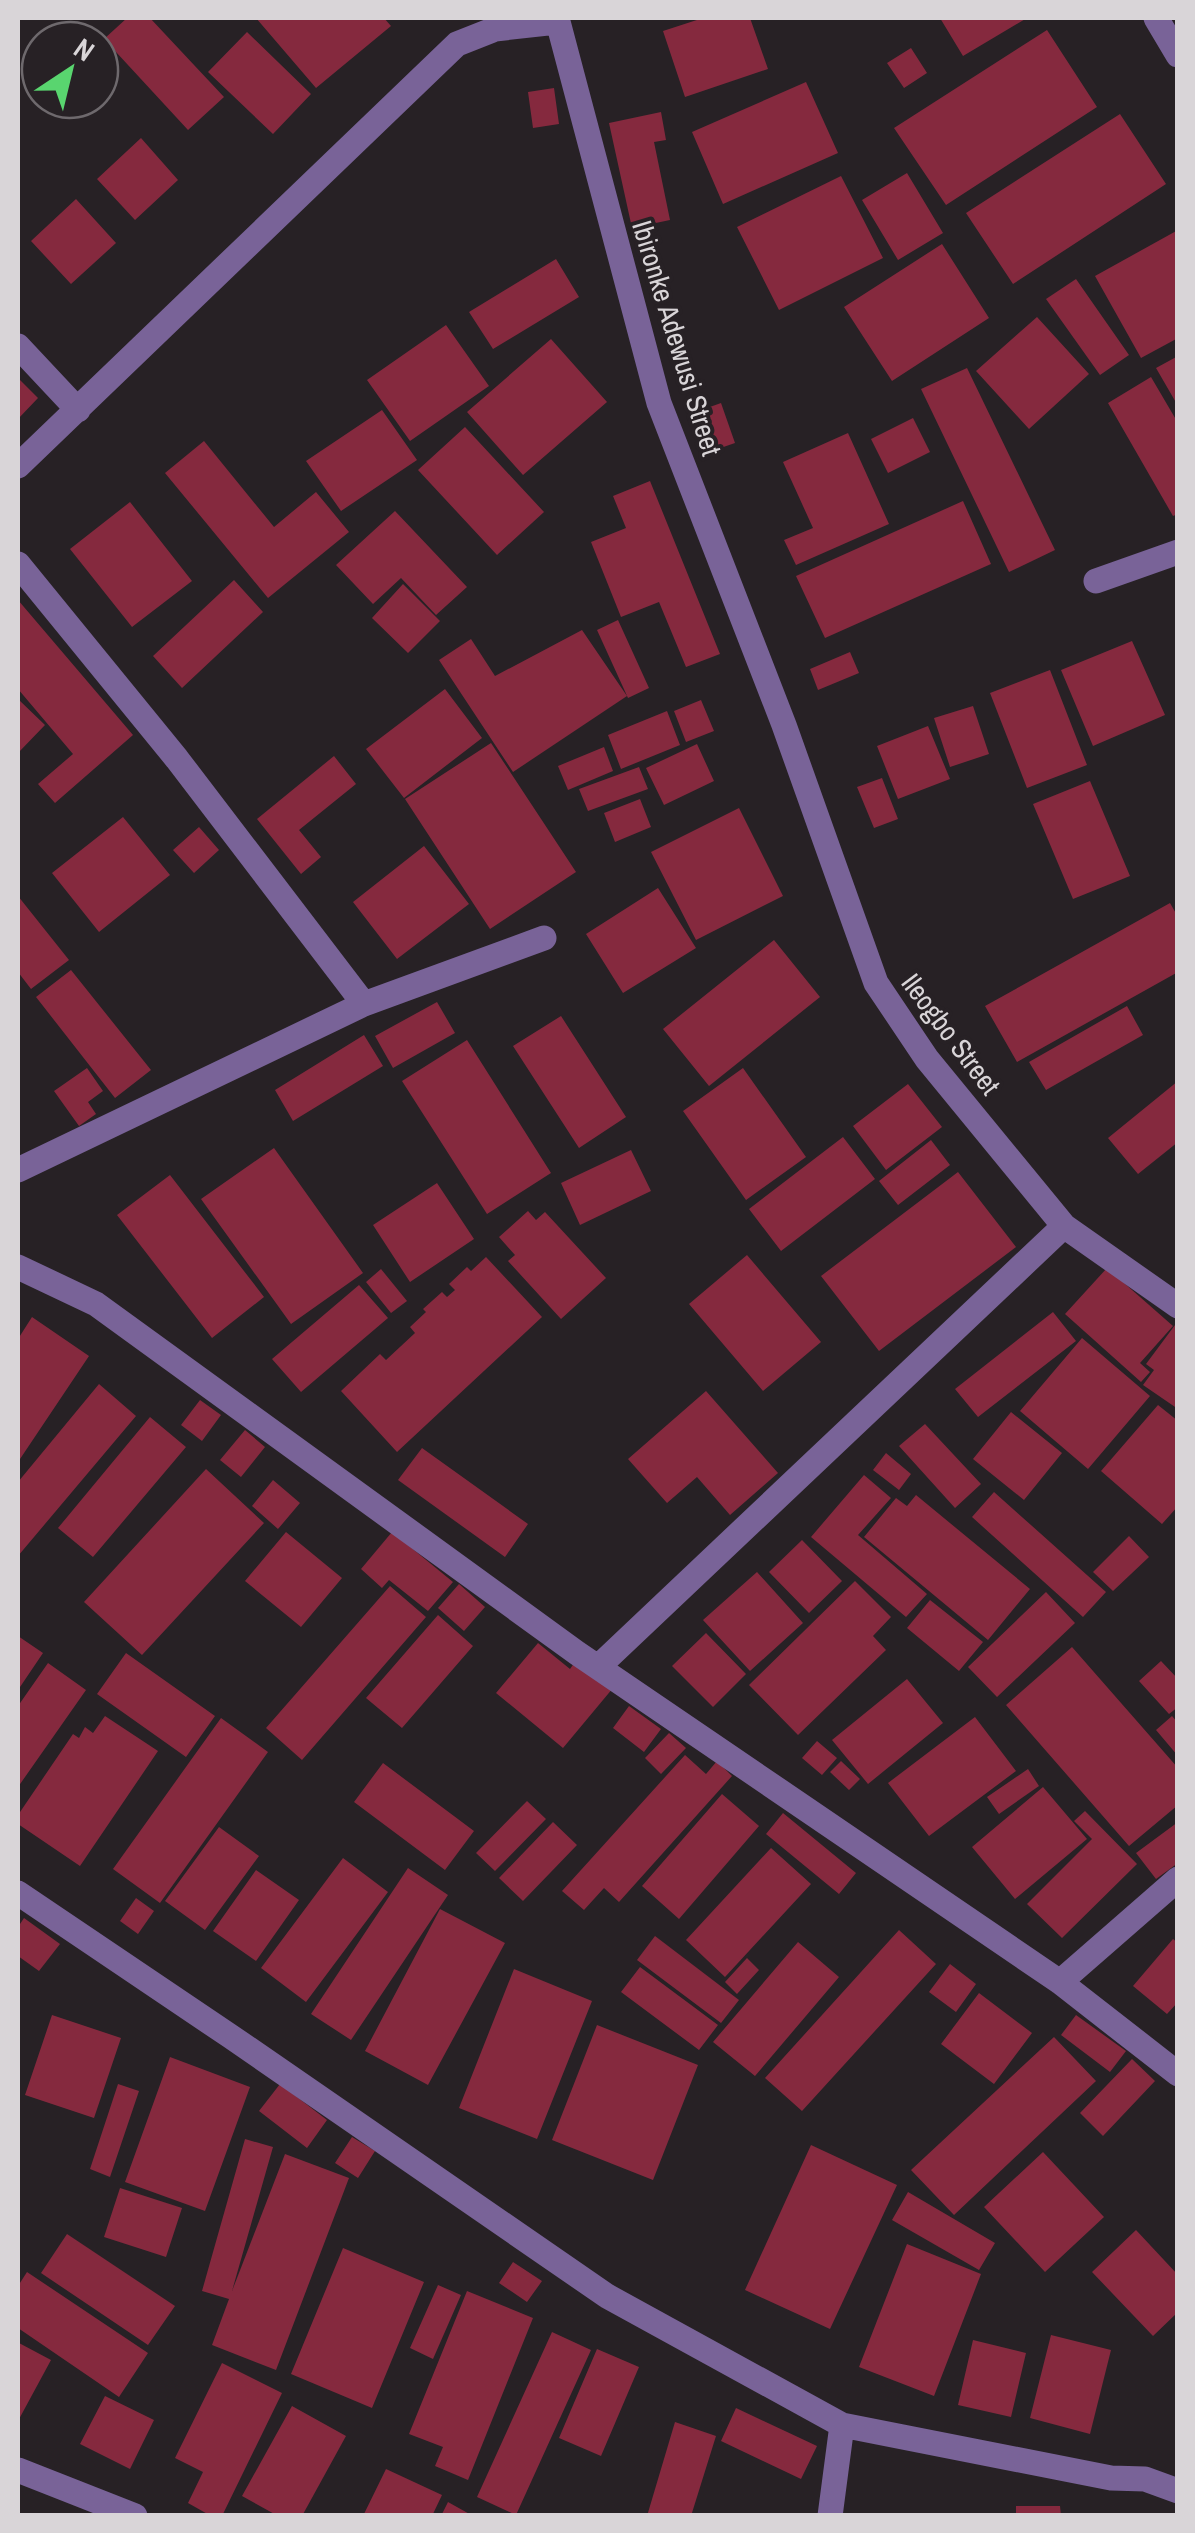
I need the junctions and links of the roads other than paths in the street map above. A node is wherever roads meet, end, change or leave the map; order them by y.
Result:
1 (1156, 18) edge
2 (557, 20) edge
3 (1178, 54) edge
4 (18, 346) edge
5 (78, 410) junction
6 (18, 466) edge
7 (1178, 552) edge
8 (18, 564) edge
9 (1096, 581) dead end
10 (784, 725) joint
11 (544, 938) dead end
12 (364, 1004) junction
13 (18, 1170) edge
14 (1064, 1226) junction
15 (18, 1267) edge
16 (1178, 1306) edge
17 (598, 1667) junction
18 (1178, 1879) edge
19 (18, 1893) edge
20 (1060, 1982) junction
21 (1178, 2074) edge
22 (842, 2426) junction
23 (18, 2470) edge
24 (1178, 2491) edge
25 (135, 2516) edge
26 (830, 2516) edge

1 - 3 street
2 - 5 street
2 - 10 street, Ibironke Adewusi Street
4 - 5 street
5 - 6 street
7 - 9 street
8 - 12 street
10 - 14 street, Ileogbo Street
11 - 12 street
12 - 13 street
14 - 16 street, Ileogbo Street
14 - 17 street
15 - 17 street
17 - 20 street
18 - 20 street
19 - 22 street
20 - 21 street
22 - 24 street
22 - 26 street
23 - 25 street

